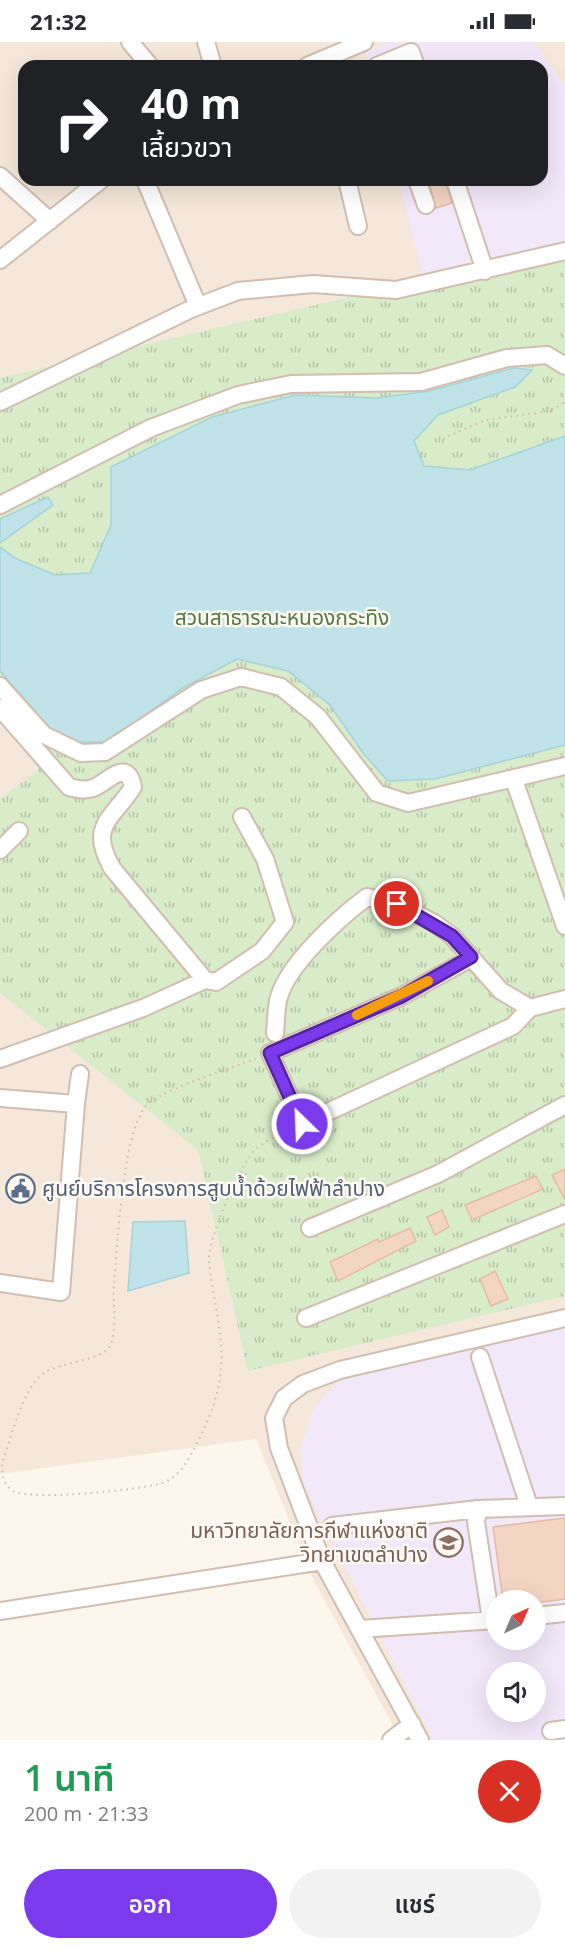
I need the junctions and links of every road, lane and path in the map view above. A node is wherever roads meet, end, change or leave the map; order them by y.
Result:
1 (130, 42) edge
2 (206, 42) edge
3 (364, 42) edge
4 (145, 60) edge
5 (211, 60) edge
6 (325, 60) edge
7 (392, 60) edge
8 (414, 60) edge
9 (0, 176) edge
10 (94, 186) edge
11 (148, 186) edge
12 (348, 186) edge
13 (419, 186) edge
14 (457, 186) edge
15 (426, 205) dead end
16 (50, 222) junction
17 (358, 226) dead end
18 (565, 251) edge
19 (0, 261) edge
20 (485, 271) junction
21 (198, 306) junction
22 (565, 366) edge
23 (0, 402) edge
24 (565, 402) edge
25 (448, 436) dead end
26 (0, 506) edge
27 (0, 686) edge
28 (0, 708) edge
29 (565, 766) edge
30 (514, 780) junction
31 (242, 817) dead end
32 (19, 831) dead end
33 (0, 850) edge
34 (561, 901) edge
35 (565, 926) edge
36 (471, 957) junction
37 (205, 980) junction
38 (565, 999) edge
39 (530, 1008) junction
40 (275, 1033) dead end
41 (270, 1053) junction
42 (0, 1059) edge
43 (80, 1074) dead end
44 (0, 1098) edge
45 (76, 1104) junction
46 (565, 1106) edge
47 (302, 1124) junction
48 (565, 1214) edge
49 (310, 1228) dead end
50 (0, 1283) edge
51 (306, 1318) dead end
52 (565, 1318) edge
53 (480, 1357) dead end
54 (529, 1506) junction
55 (565, 1506) edge
56 (478, 1509) junction
57 (332, 1526) dead end
58 (322, 1561) junction
59 (488, 1590) edge
60 (0, 1611) edge
61 (565, 1613) edge
62 (546, 1615) edge
63 (486, 1621) edge
64 (359, 1629) junction
65 (412, 1724) junction
66 (391, 1740) edge
67 (420, 1740) edge

1 - 4 street
2 - 5 street
3 - 6 street
7 - 8 street
9 - 16 street
10 - 16 street
11 - 21 street
12 - 17 street
13 - 15 street
14 - 20 street
16 - 19 street
18 - 20 street
20 - 21 street
21 - 23 street
22 - 26 street
24 - 25 path
27 - 30 street
28 - 37 street
29 - 30 street
30 - 34 street
31 - 37 street
32 - 33 street
34 - 35 street
36 - 39 street
36 - 40 street
36 - 41 street
37 - 42 street
38 - 39 street
39 - 47 street
41 - 47 street
41 - 47 path
43 - 45 street
44 - 45 street
45 - 50 street
46 - 49 street
48 - 51 street
52 - 58 street
53 - 54 street
54 - 55 street
54 - 56 street
56 - 57 street
56 - 59 street
58 - 60 street
58 - 64 street
61 - 62 street
63 - 64 street
64 - 65 street
65 - 66 street
65 - 67 street

